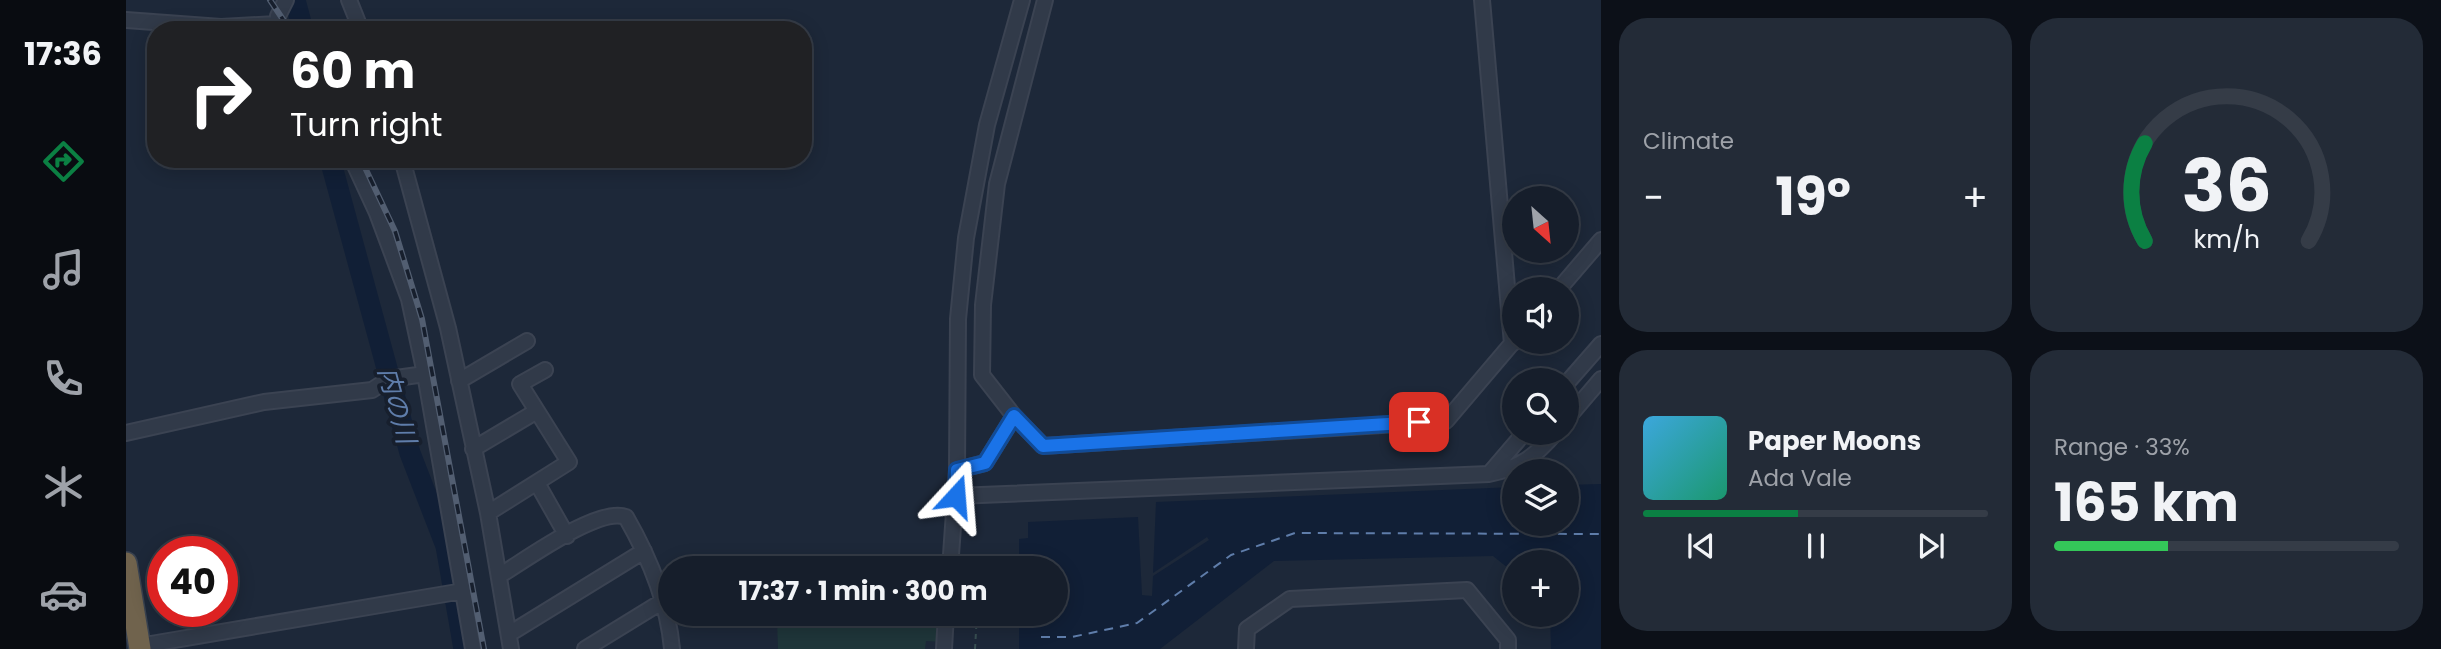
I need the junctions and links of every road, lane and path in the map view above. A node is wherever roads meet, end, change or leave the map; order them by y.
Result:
1 (286, 0) edge
2 (349, 0) edge
3 (1022, 0) edge
4 (1045, 0) edge
5 (1482, 0) edge
6 (126, 20) edge
7 (279, 21) edge
8 (357, 21) edge
9 (147, 22) edge
10 (356, 168) edge
11 (404, 168) edge
12 (1601, 240) edge
13 (1507, 277) edge
14 (1569, 277) edge
15 (527, 341) dead end
16 (1601, 344) edge
17 (1504, 354) edge
18 (1579, 369) edge
19 (545, 370) dead end
20 (425, 374) junction
21 (1601, 379) edge
22 (459, 381) junction
23 (1579, 405) edge
24 (537, 411) junction
25 (1014, 416) junction
26 (126, 433) edge
27 (1514, 445) edge
28 (1545, 445) edge
29 (473, 449) junction
30 (957, 470) junction
31 (1489, 474) junction
32 (537, 483) junction
33 (956, 496) junction
34 (488, 513) junction
35 (567, 536) junction
36 (644, 551) junction
37 (951, 556) edge
38 (126, 563) edge
39 (499, 576) junction
40 (658, 588) edge
41 (463, 591) junction
42 (658, 604) edge
43 (668, 626) edge
44 (945, 626) edge
45 (976, 626) edge
46 (510, 642) edge
47 (593, 647) edge
48 (140, 648) edge
49 (473, 649) edge
50 (672, 649) edge
51 (944, 649) edge
52 (975, 649) edge
53 (1247, 649) edge
54 (1508, 649) edge

1 - 7 street
2 - 8 street
3 - 30 street
4 - 25 street
5 - 13 street
6 - 9 street
10 - 20 street
11 - 22 street
12 - 14 street
15 - 22 street
16 - 18 street
17 - 25 street
19 - 24 street
20 - 26 street
20 - 41 street
21 - 23 street
22 - 29 street
24 - 29 street
24 - 32 street
25 - 30 street
27 - 31 street
28 - 31 street
29 - 34 street
30 - 33 street
31 - 33 street
32 - 34 street
32 - 35 street
33 - 37 street
34 - 39 street
35 - 36 street
35 - 39 street
36 - 40 street
36 - 46 street
38 - 48 highway
39 - 46 street
41 - 48 street
41 - 49 street
42 - 47 street
43 - 50 street
44 - 51 street
45 - 52 path
53 - 54 street

